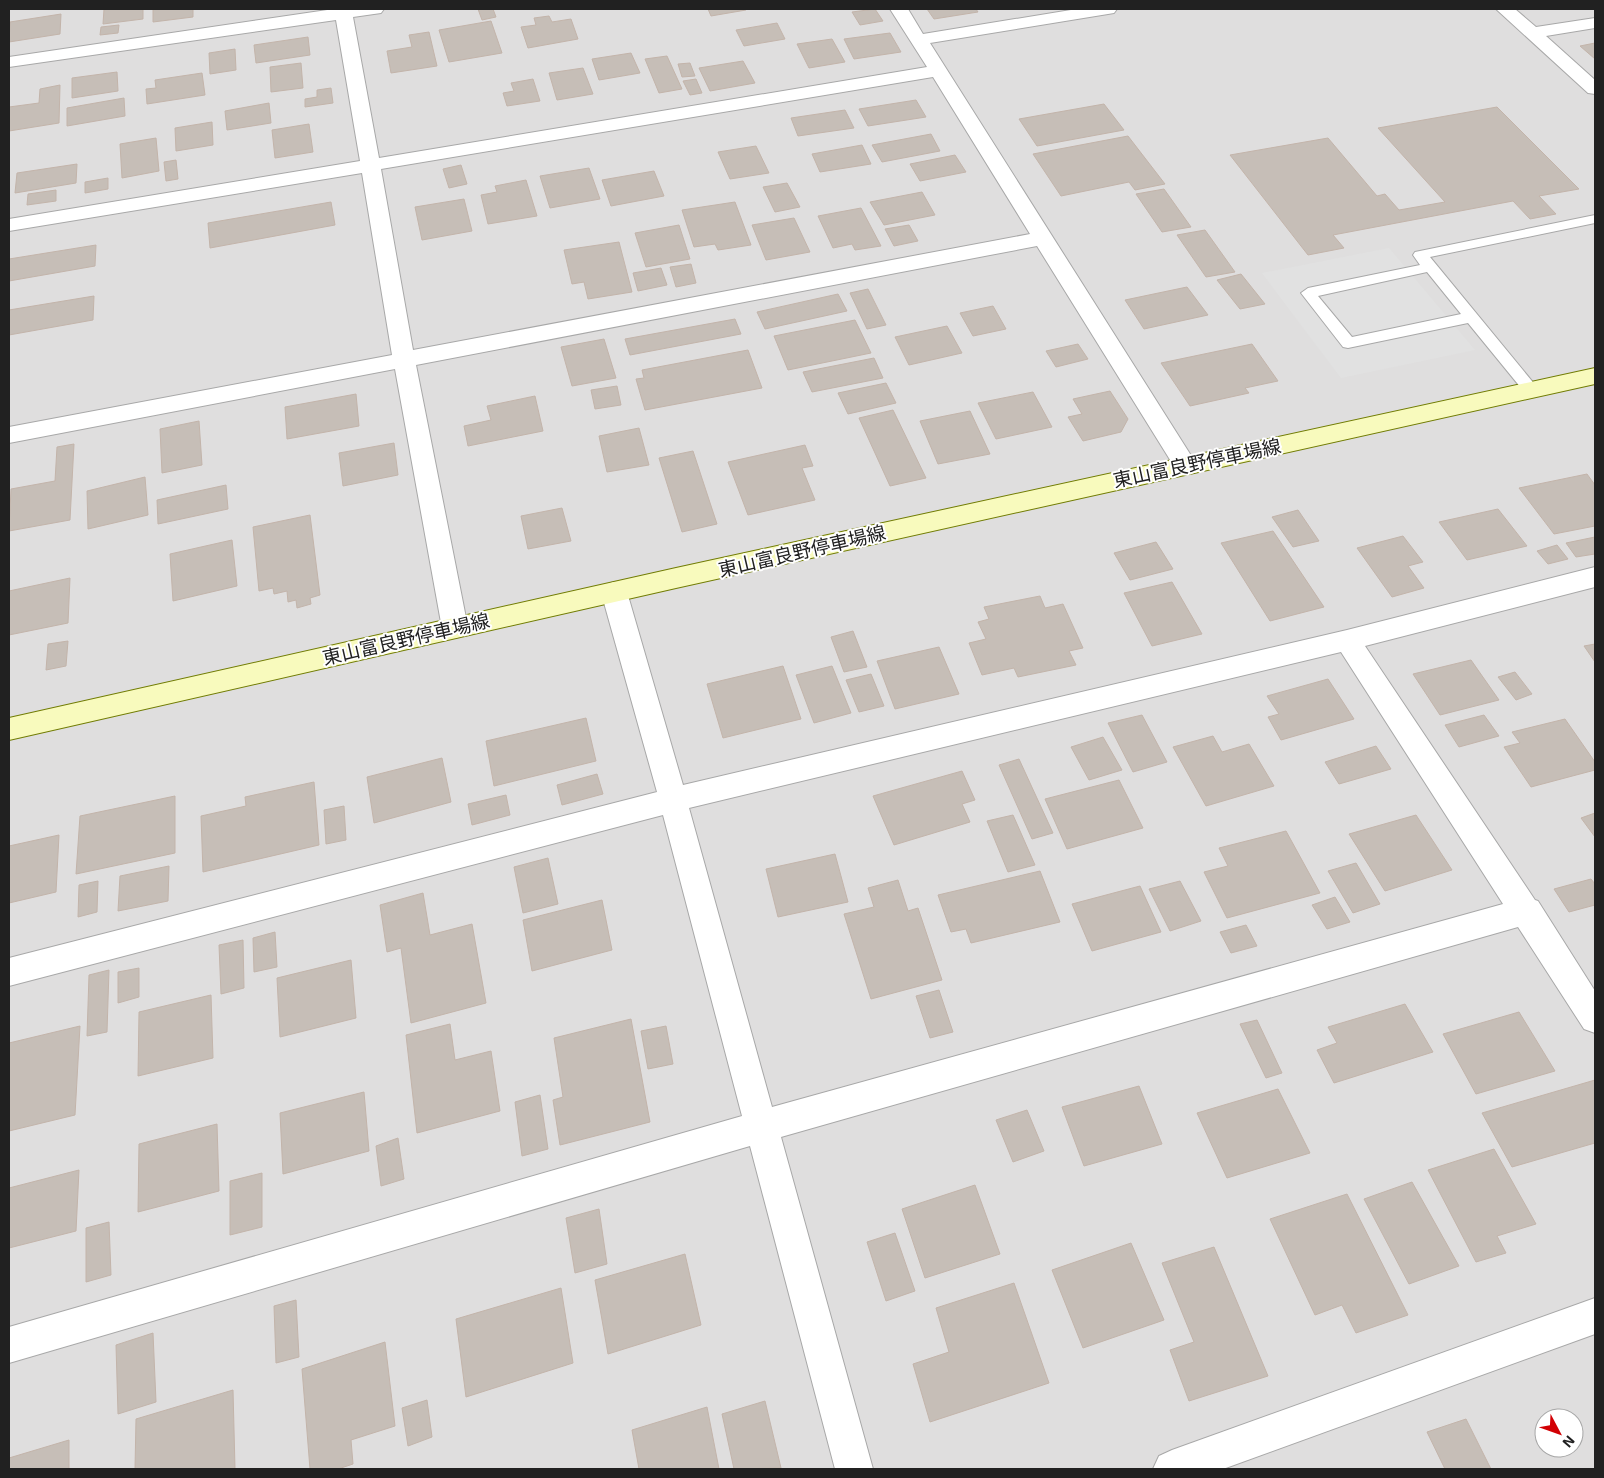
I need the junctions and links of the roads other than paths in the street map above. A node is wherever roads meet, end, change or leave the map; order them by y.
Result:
1 (375, 9) edge
2 (899, 9) edge
3 (1108, 9) edge
4 (1505, 9) edge
5 (343, 11) edge
6 (1595, 23) edge
7 (1533, 33) junction
8 (918, 40) junction
9 (9, 62) edge
10 (938, 71) junction
11 (1595, 89) edge
12 (370, 165) junction
13 (1595, 219) edge
14 (9, 225) edge
15 (1044, 238) junction
16 (1431, 267) junction
17 (1471, 316) junction
18 (404, 360) junction
19 (1595, 376) edge
20 (1531, 390) junction
21 (9, 435) edge
22 (1185, 465) junction
23 (1595, 578) edge
24 (614, 592) junction
25 (455, 628) junction
26 (1347, 640) junction
27 (9, 729) edge
28 (673, 800) junction
29 (1527, 911) junction
30 (9, 972) edge
31 (1595, 1018) edge
32 (760, 1127) junction
33 (1595, 1316) edge
34 (9, 1345) edge
35 (854, 1469) edge
36 (1172, 1469) edge

1 - 5 street
2 - 8 street
3 - 8 street
4 - 7 street
5 - 9 street
5 - 12 street
6 - 7 street
7 - 11 street
8 - 10 street
10 - 12 street
10 - 15 street
12 - 14 street
12 - 18 street
13 - 16 lane
15 - 18 street
15 - 22 street
16 - 17 lane
16 - 17 lane
17 - 20 lane
18 - 21 street
18 - 25 street
19 - 20 main road, 東山富良野停車場線
20 - 22 main road, 東山富良野停車場線
22 - 24 main road, 東山富良野停車場線
23 - 26 street
24 - 25 main road, 東山富良野停車場線
24 - 28 street
25 - 27 main road, 東山富良野停車場線
26 - 28 street
26 - 29 street
28 - 30 street
28 - 32 street
29 - 31 street
29 - 32 street
32 - 34 street
32 - 35 street
33 - 36 street

